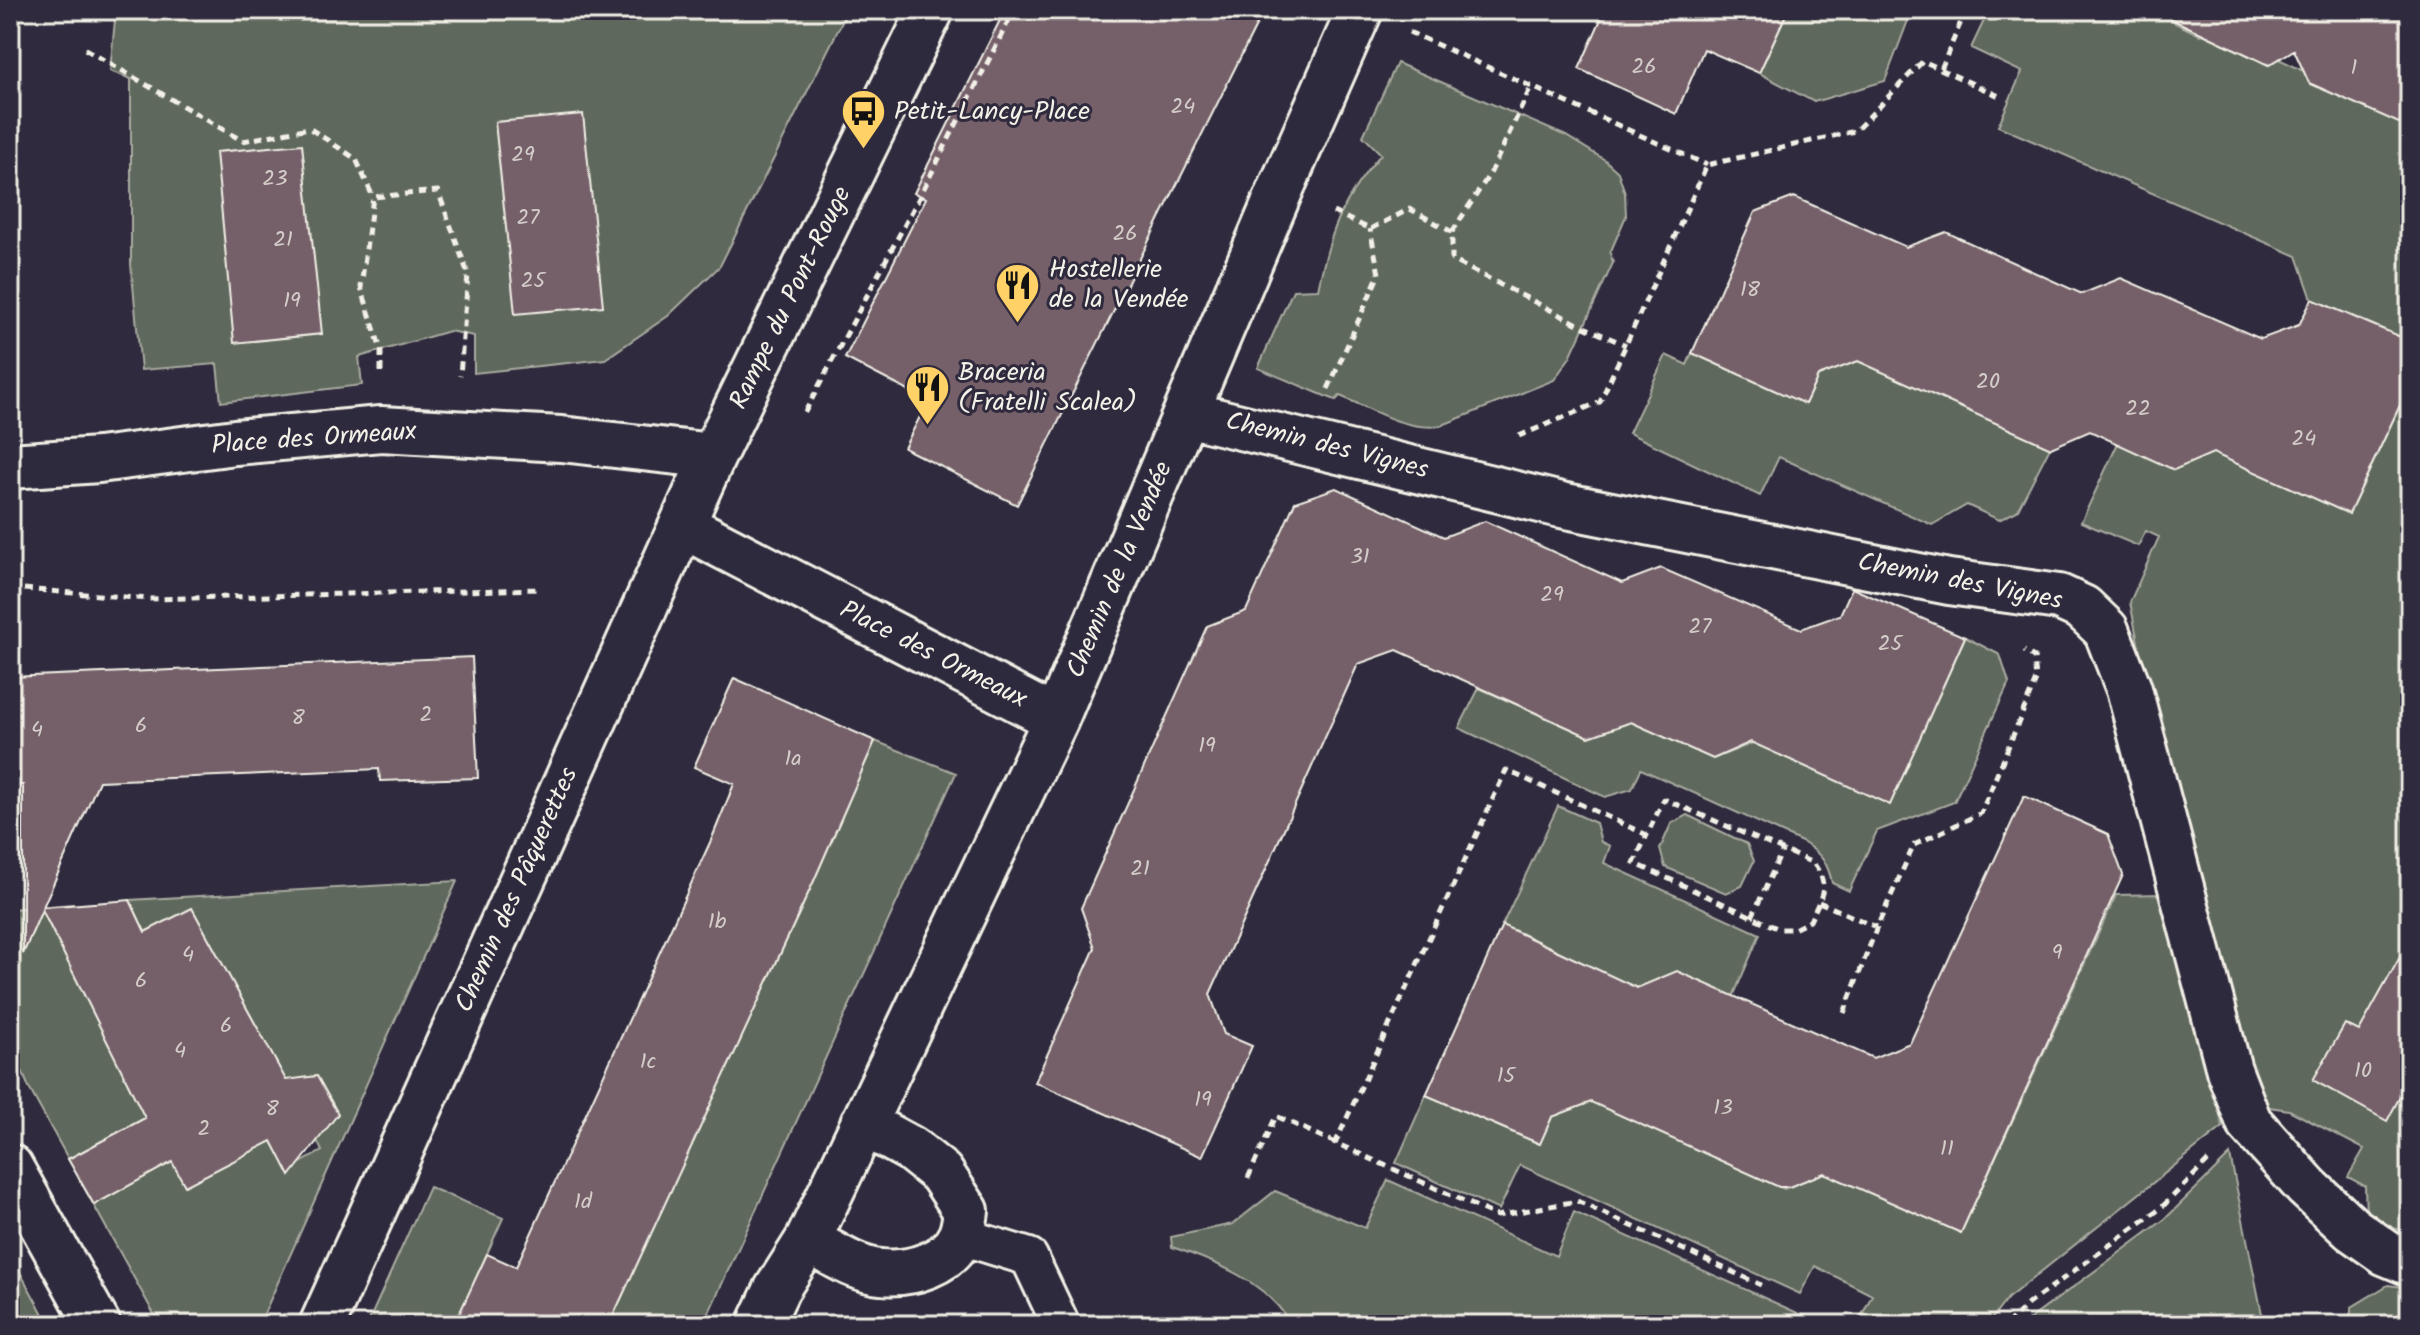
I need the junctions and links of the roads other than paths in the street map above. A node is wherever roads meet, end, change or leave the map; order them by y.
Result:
1 (931, 10) edge
2 (1379, 19) edge
3 (1187, 414) junction
4 (713, 456) junction
5 (10, 466) edge
6 (682, 525) junction
7 (1056, 719) junction
8 (863, 1123) junction
9 (10, 1167) edge
10 (961, 1236) junction
11 (808, 1240) junction
12 (2410, 1263) edge
13 (769, 1307) edge
14 (98, 1325) edge
15 (322, 1325) edge
16 (1061, 1325) edge

1 - 4 street, Rampe du Pont-Rouge
2 - 3 street, Chemin de la Vendée
3 - 7 street, Chemin de la Vendée
3 - 12 street, Chemin des Vignes
4 - 5 street, Place des Ormeaux
4 - 6 street, Chemin des Pâquerettes
6 - 7 street, Place des Ormeaux
6 - 15 street, Chemin des Pâquerettes
7 - 8 street, Chemin de la Vendée
8 - 10 street
8 - 11 street, Chemin de la Vendée
9 - 14 street
10 - 11 street
10 - 16 lane
11 - 13 street, Chemin de la Vendée

